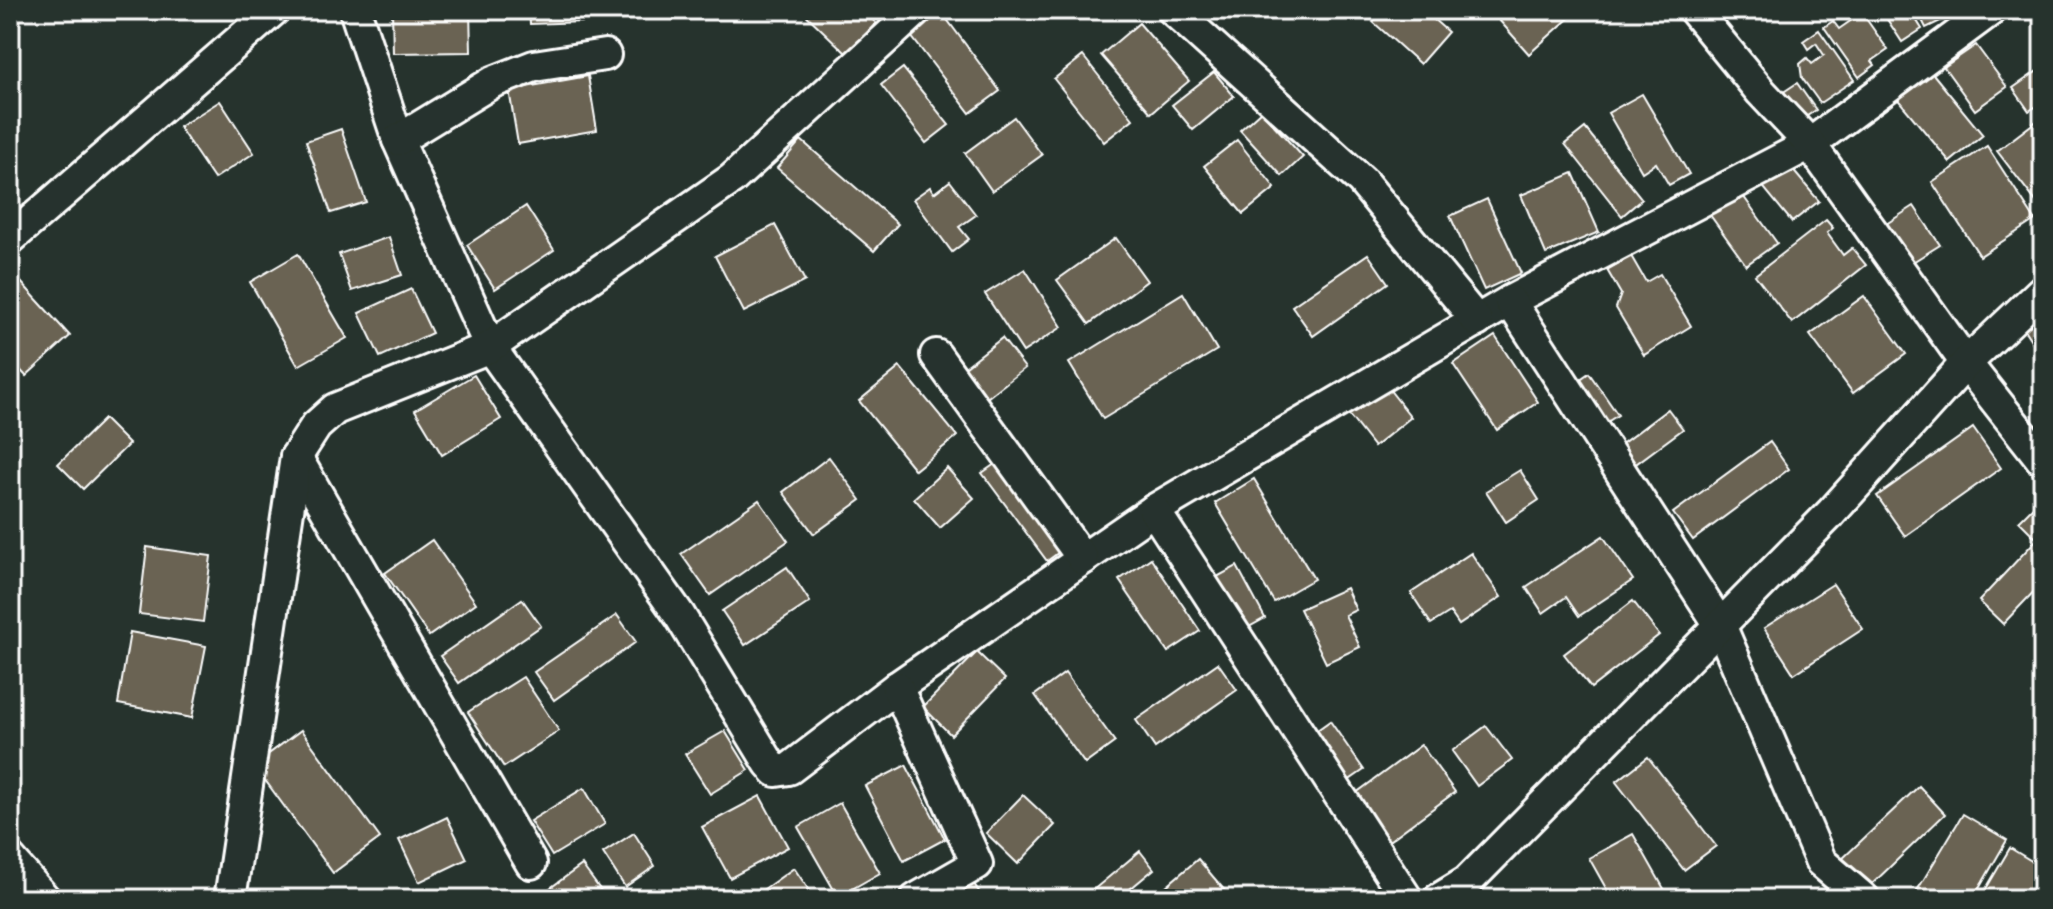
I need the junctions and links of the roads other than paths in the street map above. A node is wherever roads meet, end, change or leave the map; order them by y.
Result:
1 (274, 10) edge
2 (355, 10) edge
3 (917, 10) edge
4 (1173, 10) edge
5 (1694, 10) edge
6 (1991, 10) edge
7 (605, 55) dead end
8 (398, 140) junction
9 (1810, 144) junction
10 (10, 239) edge
11 (2043, 290) edge
12 (1510, 301) junction
13 (1477, 321) junction
14 (490, 347) junction
15 (936, 355) dead end
16 (1966, 363) junction
17 (296, 457) junction
18 (2043, 461) edge
19 (1154, 510) junction
20 (1083, 559) junction
21 (1720, 625) junction
22 (897, 687) junction
23 (10, 859) edge
24 (531, 863) dead end
25 (947, 892) edge
26 (45, 899) edge
27 (230, 899) edge
28 (916, 899) edge
29 (1407, 899) edge
30 (1439, 899) edge
31 (1864, 899) edge

1 - 10 street
2 - 8 street
3 - 14 street
4 - 13 street
5 - 9 street
6 - 9 street
7 - 8 street
8 - 14 street
9 - 12 street
9 - 16 street
11 - 16 street
12 - 13 street
12 - 21 street
13 - 19 street
14 - 17 street
14 - 22 street
15 - 20 street
16 - 18 street
16 - 21 street
17 - 24 street
17 - 27 street
19 - 20 street
19 - 29 street
20 - 22 street
21 - 30 street
21 - 31 street
22 - 25 street
23 - 26 street
25 - 28 street

